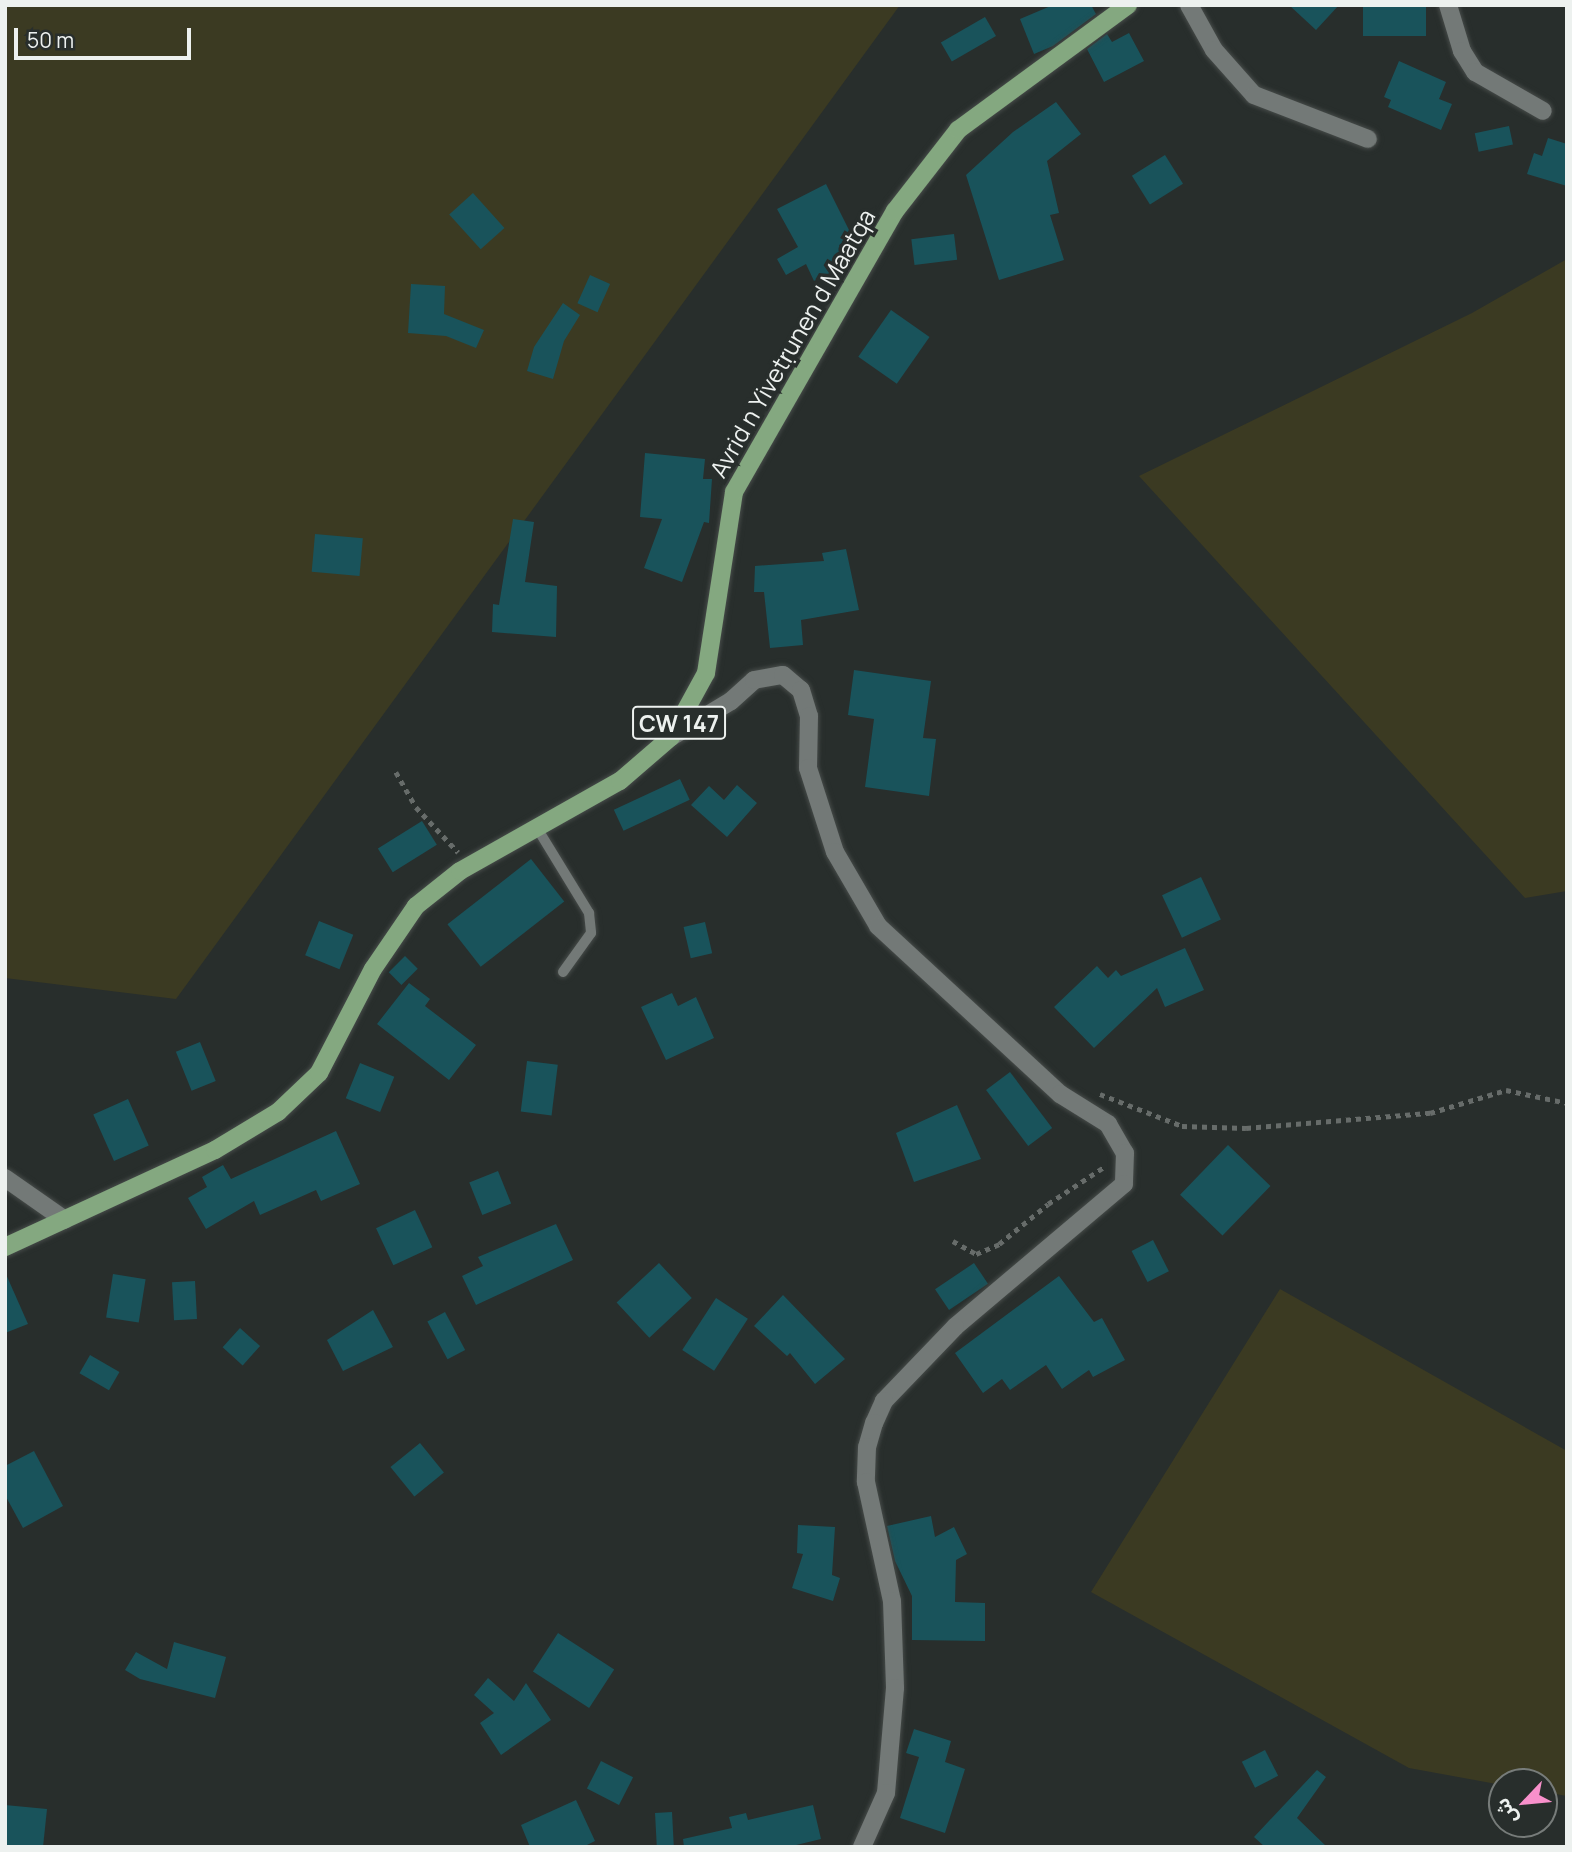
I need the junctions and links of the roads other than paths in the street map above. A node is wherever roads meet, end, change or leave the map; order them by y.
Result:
1 (1128, 5) edge
2 (1189, 5) edge
3 (1448, 5) edge
4 (1544, 111) dead end
5 (1368, 139) dead end
6 (671, 737) junction
7 (537, 828) junction
8 (563, 972) dead end
9 (5, 1178) edge
10 (65, 1220) junction
11 (5, 1247) edge
12 (862, 1847) edge

1 - 6 main road, Avrid n Yivetṛunen d Maatqa / CW 147
2 - 5 street
3 - 4 street
6 - 7 main road, Avrid n Yivetṛunen d Maatqa / CW 147
6 - 12 street
7 - 8 lane
7 - 10 main road, Avrid n Yivetṛunen d Maatqa / CW 147
9 - 10 street
10 - 11 main road, Avrid n Yivetṛunen d Maatqa / CW 147

